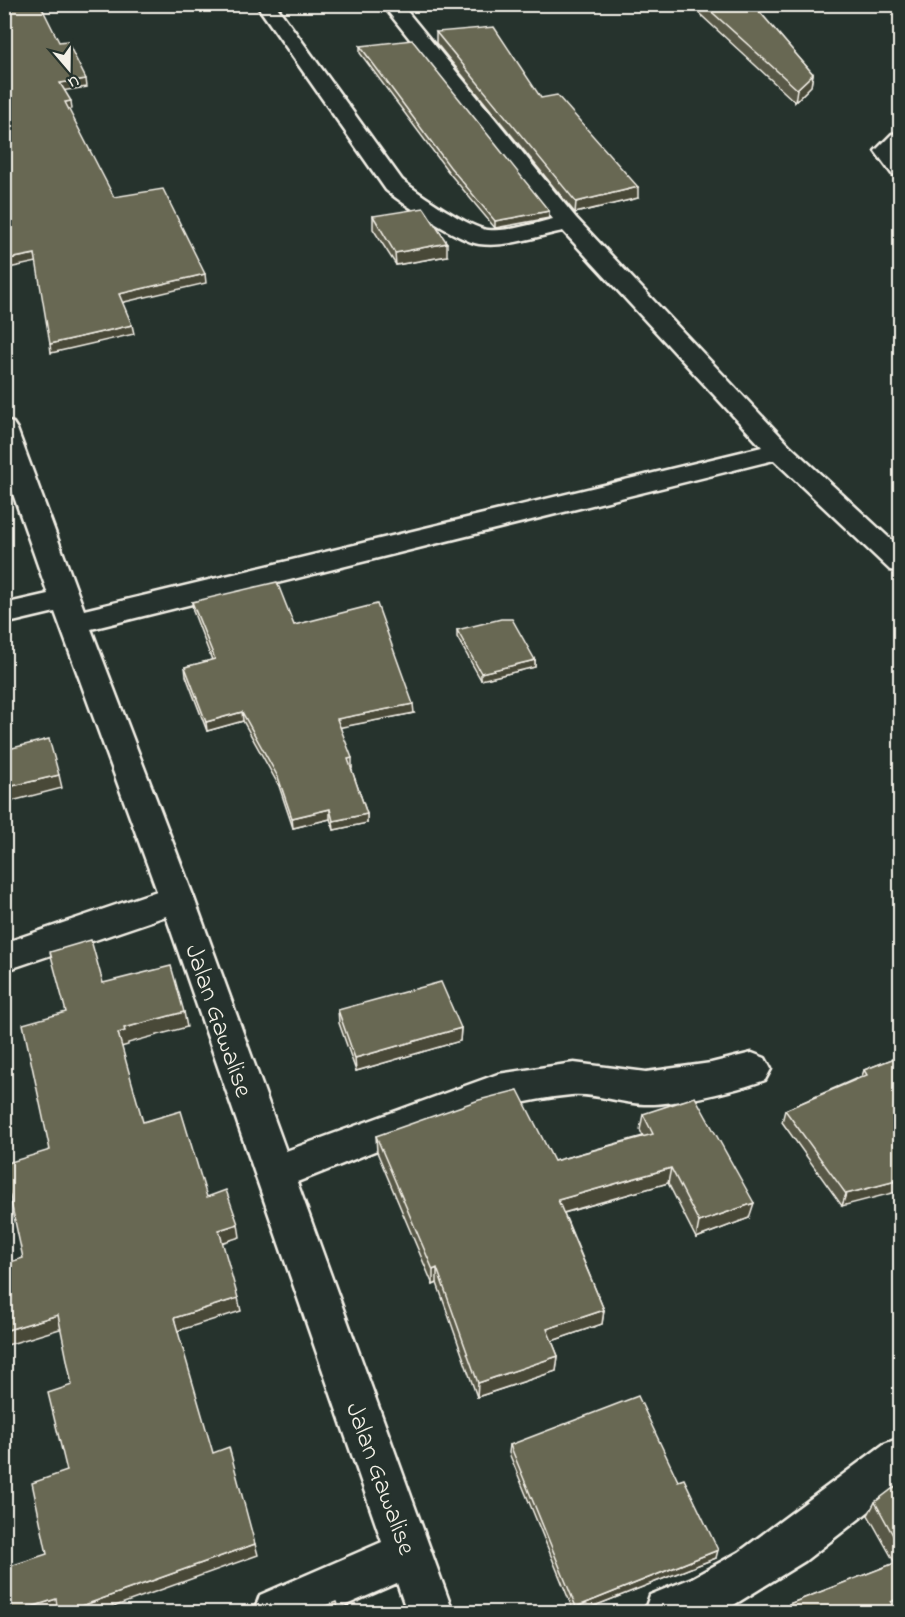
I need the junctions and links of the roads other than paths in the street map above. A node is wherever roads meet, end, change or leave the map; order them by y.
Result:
1 (265, 4) edge
2 (392, 4) edge
3 (900, 139) edge
4 (900, 169) edge
5 (568, 223) junction
6 (4, 429) edge
7 (780, 451) junction
8 (900, 563) edge
9 (69, 612) junction
10 (4, 614) edge
11 (177, 898) junction
12 (4, 957) edge
13 (752, 1068) dead end
14 (274, 1173) junction
15 (900, 1460) edge
16 (409, 1554) junction
17 (277, 1612) edge
18 (430, 1612) edge
19 (667, 1612) edge

1 - 5 street
2 - 5 street
3 - 4 street
5 - 7 street
6 - 9 street, Jalan Gawalise
7 - 8 street
7 - 9 street
9 - 10 street
9 - 11 street, Jalan Gawalise
11 - 12 street
11 - 14 street, Jalan Gawalise
13 - 14 street
14 - 16 street, Jalan Gawalise
15 - 19 street
16 - 17 street
16 - 18 street, Jalan Gawalise

